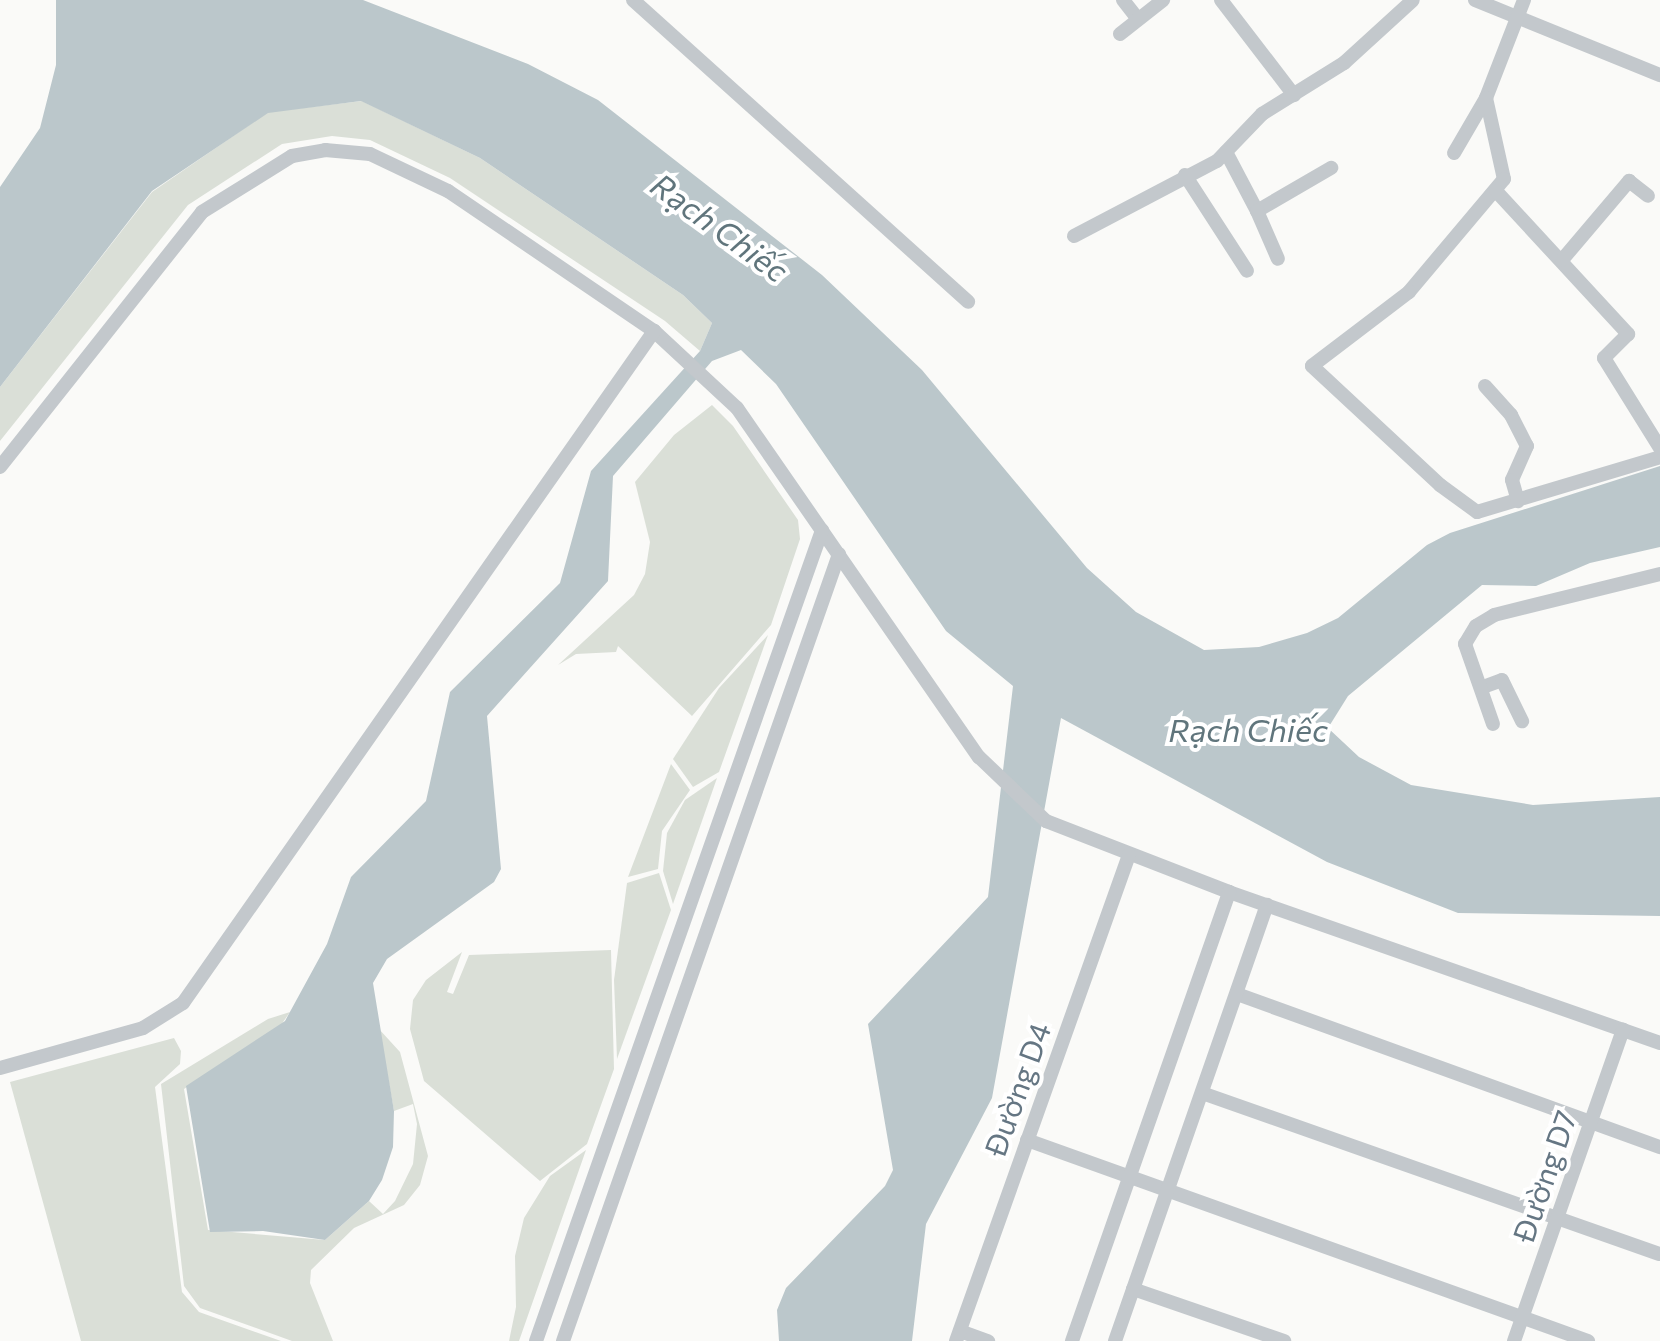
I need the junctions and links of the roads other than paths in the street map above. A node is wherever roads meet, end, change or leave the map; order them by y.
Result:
1 (633, 0) edge
2 (1123, 0) edge
3 (1163, 0) edge
4 (1221, 0) edge
5 (1413, 0) edge
6 (1475, 0) edge
7 (1524, 0) edge
8 (1516, 18) junction
9 (1138, 19) junction
10 (1120, 34) dead end
11 (1660, 75) edge
12 (1294, 95) junction
13 (1486, 98) junction
14 (1226, 152) junction
15 (1454, 153) dead end
16 (1331, 168) dead end
17 (1185, 175) junction
18 (1496, 191) junction
19 (1648, 196) dead end
20 (1257, 211) junction
21 (1074, 236) dead end
22 (1278, 259) dead end
23 (1562, 260) junction
24 (1247, 271) dead end
25 (968, 302) dead end
26 (654, 331) junction
27 (1485, 386) dead end
28 (1660, 448) edge
29 (1660, 457) edge
30 (0, 467) edge
31 (1518, 501) junction
32 (822, 530) junction
33 (839, 554) junction
34 (1660, 574) edge
35 (1483, 687) junction
36 (1522, 721) dead end
37 (1493, 724) dead end
38 (733, 783) junction
39 (755, 792) junction
40 (1129, 855) junction
41 (1229, 892) junction
42 (1267, 905) junction
43 (1237, 994) junction
44 (1623, 1029) junction
45 (1660, 1043) edge
46 (0, 1068) edge
47 (628, 1081) junction
48 (651, 1090) junction
49 (1202, 1093) junction
50 (1590, 1122) junction
51 (1027, 1140) junction
52 (1660, 1147) edge
53 (1129, 1178) junction
54 (1167, 1192) junction
55 (1557, 1218) junction
56 (1660, 1254) edge
57 (1133, 1289) junction
58 (1522, 1318) junction
59 (958, 1336) edge
60 (536, 1341) edge
61 (563, 1341) edge
62 (988, 1341) edge
63 (1072, 1341) edge
64 (1115, 1341) edge
65 (1284, 1341) edge
66 (1514, 1341) edge
67 (1588, 1341) edge

1 - 25 street
2 - 9 street
3 - 9 street
4 - 12 street
5 - 12 street
6 - 8 street
7 - 8 street
8 - 11 street
8 - 13 street
9 - 10 street
12 - 14 street
13 - 15 street
13 - 18 street
14 - 17 street
14 - 20 street
16 - 20 street
17 - 21 street
17 - 24 street
18 - 23 street
18 - 31 street
19 - 23 street
20 - 22 street
23 - 28 street
26 - 30 street
26 - 32 street
26 - 46 street
27 - 31 street
29 - 31 street
32 - 33 street
32 - 38 street
33 - 39 street
33 - 40 street
34 - 35 street
35 - 36 street
35 - 37 street
38 - 39 street
38 - 47 street
39 - 48 street
40 - 41 street
40 - 51 street, Đường D4
41 - 42 street
41 - 53 street
42 - 43 street
42 - 44 street
43 - 49 street
43 - 50 street
44 - 45 street
44 - 50 street, Đường D7
47 - 48 street
47 - 60 street
48 - 61 street
49 - 54 street
49 - 55 street
50 - 52 street
50 - 55 street, Đường D7
51 - 53 street
51 - 59 street, Đường D4
53 - 54 street
53 - 63 street
54 - 57 street
54 - 58 street
55 - 56 street
55 - 58 street, Đường D7
57 - 64 street
57 - 65 street
58 - 66 street, Đường D7
58 - 67 street
59 - 62 street

